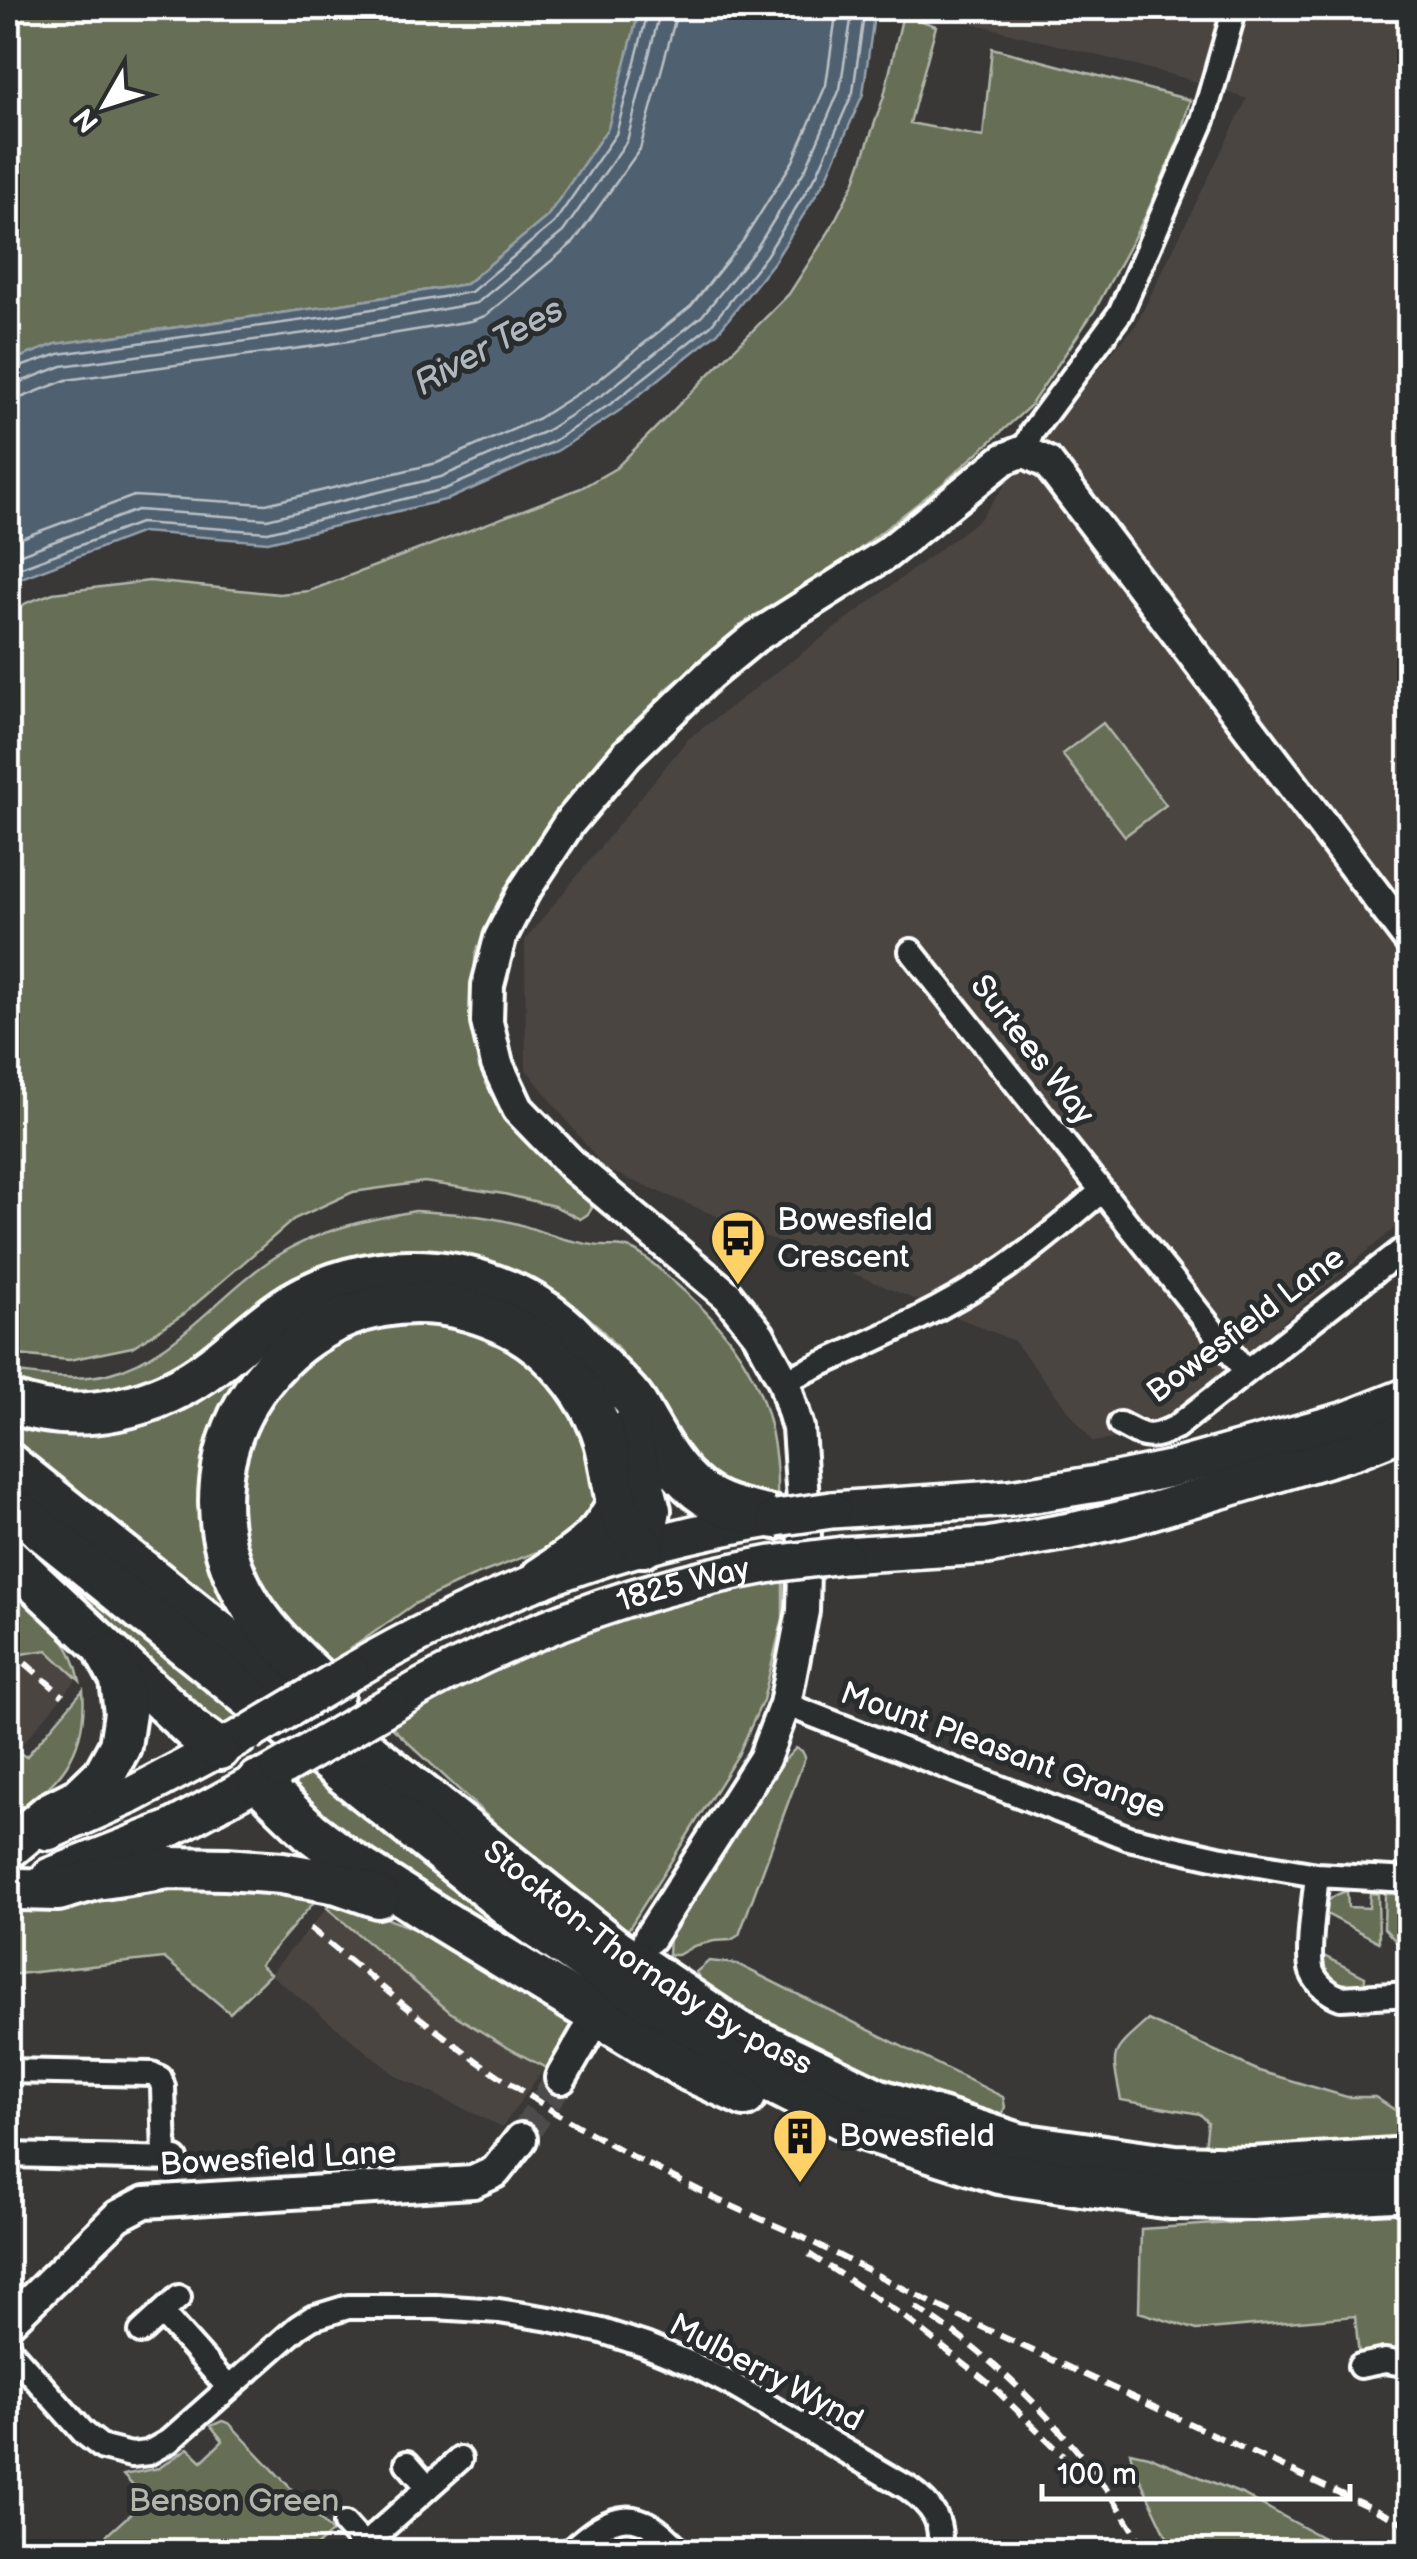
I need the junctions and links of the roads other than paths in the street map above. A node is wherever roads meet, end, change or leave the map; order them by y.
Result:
1 (1235, 8) edge
2 (1024, 451) junction
3 (1410, 940) edge
4 (911, 950) dead end
5 (1102, 1191) junction
6 (1410, 1244) edge
7 (601, 1366) junction
8 (1246, 1372) junction
9 (784, 1381) junction
10 (1410, 1395) edge
11 (8, 1401) edge
12 (1120, 1424) dead end
13 (1410, 1429) edge
14 (8, 1463) edge
15 (618, 1500) junction
16 (8, 1503) edge
17 (776, 1518) junction
18 (643, 1546) junction
19 (8, 1557) edge
20 (541, 1578) junction
21 (653, 1591) junction
22 (106, 1650) junction
23 (785, 1704) junction
24 (234, 1741) junction
25 (269, 1775) junction
26 (481, 1842) junction
27 (9, 1847) edge
28 (1317, 1876) junction
29 (1410, 1880) edge
30 (14, 1891) edge
31 (443, 1921) junction
32 (649, 1938) dead end
33 (1410, 1994) edge
34 (586, 2035) dead end
35 (8, 2072) edge
36 (561, 2078) tunnel mouth
37 (522, 2139) tunnel mouth
38 (8, 2155) edge
39 (1410, 2158) edge
40 (999, 2172) junction
41 (1410, 2190) edge
42 (8, 2323) edge
43 (140, 2332) dead end
44 (8, 2348) edge
45 (1410, 2365) edge
46 (1360, 2366) dead end
47 (229, 2388) junction
48 (460, 2458) dead end
49 (408, 2463) dead end
50 (428, 2487) junction
51 (345, 2524) dead end
52 (367, 2548) edge
53 (569, 2552) edge
54 (681, 2552) edge
55 (938, 2552) edge

1 - 2 street
2 - 3 street
2 - 9 street
4 - 5 street, Surtees Way
5 - 8 street, Surtees Way
5 - 9 street
6 - 8 street, Bowesfield Lane
7 - 11 highway
7 - 17 highway
7 - 18 highway
8 - 12 street, Bowesfield Lane
9 - 23 street
10 - 17 main road, 1825 Way, bridge
13 - 21 main road, 1825 Way, bridge
14 - 26 highway, Stockton-Thornaby By-pass
15 - 18 highway
15 - 20 highway
15 - 26 highway
16 - 40 highway, Stockton-Thornaby By-pass
17 - 18 main road, 1825 Way
18 - 20 main road, 1825 Way
18 - 21 main road
19 - 22 highway
20 - 24 main road, 1825 Way, bridge
21 - 25 main road, 1825 Way, bridge
22 - 24 highway
22 - 27 highway
23 - 28 street, Mount Pleasant Grange
23 - 32 street
24 - 25 main road
24 - 27 main road, 1825 Way
25 - 30 main road, 1825 Way
25 - 31 highway
26 - 39 highway, Stockton-Thornaby By-pass
28 - 29 street, Mount Pleasant Grange
28 - 33 street
30 - 31 highway
31 - 40 highway
34 - 36 street
35 - 38 street
37 - 42 street, Bowesfield Lane
40 - 41 highway, Stockton-Thornaby By-pass
43 - 47 street
44 - 47 street, Mulberry Wynd
45 - 46 street
47 - 55 street, Mulberry Wynd
48 - 50 street
49 - 50 street
50 - 52 street
51 - 52 street
53 - 54 street

